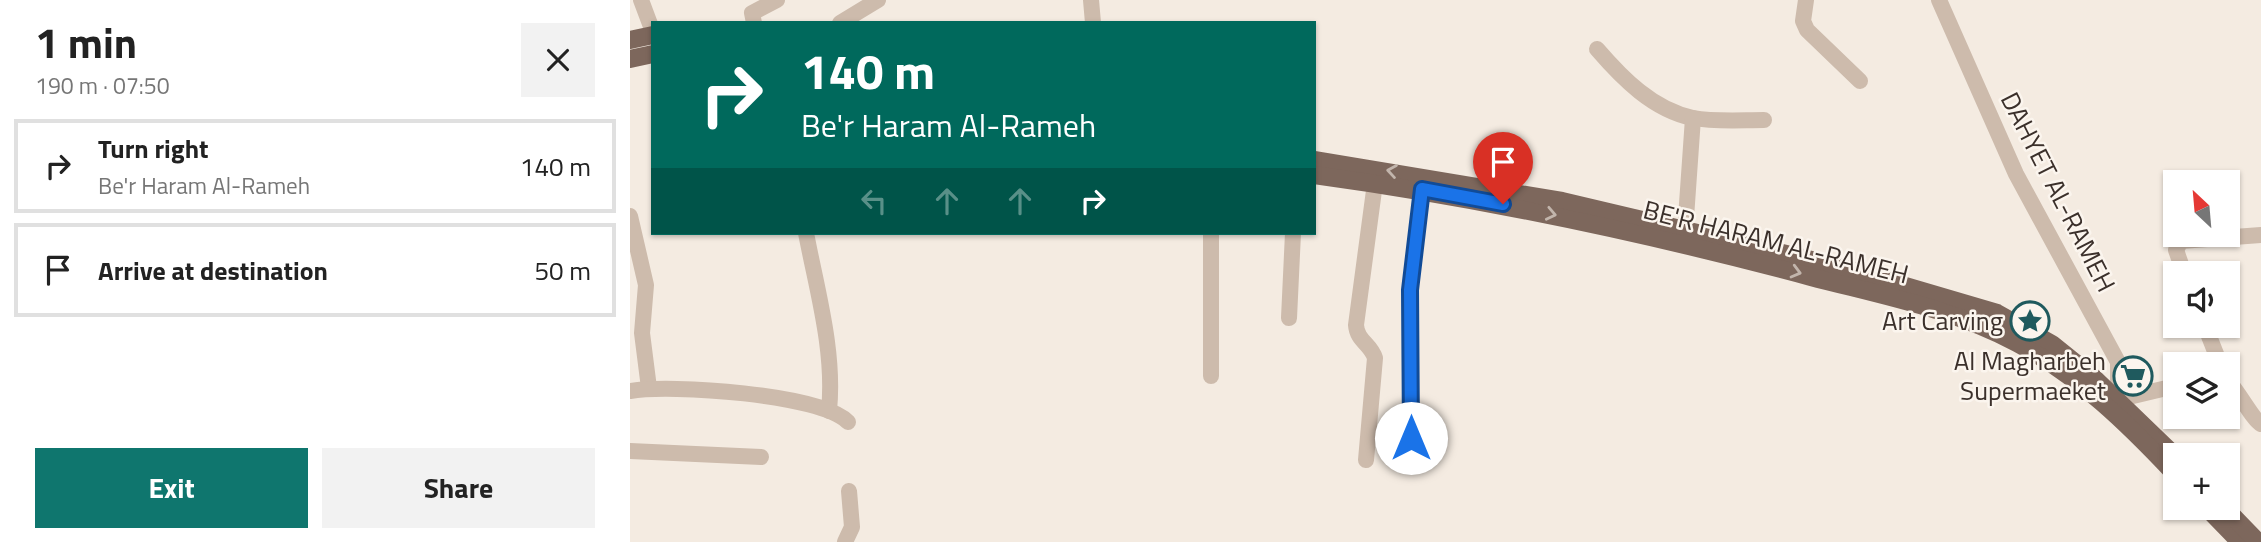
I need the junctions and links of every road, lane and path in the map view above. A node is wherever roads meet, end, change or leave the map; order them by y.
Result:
1 (641, 0) edge
2 (777, 0) edge
3 (878, 0) edge
4 (1091, 0) edge
5 (1806, 0) edge
6 (1939, 0) edge
7 (754, 21) edge
8 (843, 21) edge
9 (1093, 21) edge
10 (651, 28) edge
11 (651, 34) edge
12 (630, 40) edge
13 (1597, 49) dead end
14 (651, 54) edge
15 (630, 59) edge
16 (1860, 81) dead end
17 (1693, 118) junction
18 (1764, 120) dead end
19 (1316, 160) edge
20 (1316, 175) edge
21 (1375, 183) junction
22 (1422, 189) junction
23 (630, 216) edge
24 (1685, 232) junction
25 (806, 235) edge
26 (1211, 235) edge
27 (1293, 235) edge
28 (2261, 236) edge
29 (2179, 261) edge
30 (1289, 318) dead end
31 (1211, 376) dead end
32 (649, 388) junction
33 (2163, 389) edge
34 (630, 391) edge
35 (2240, 394) edge
36 (2109, 399) junction
37 (830, 411) junction
38 (848, 422) dead end
39 (2261, 424) edge
40 (1411, 438) dead end
41 (2163, 446) edge
42 (630, 451) edge
43 (761, 457) dead end
44 (1366, 460) dead end
45 (2163, 460) edge
46 (849, 491) dead end
47 (2219, 520) edge
48 (2237, 520) edge
49 (845, 542) edge
50 (2240, 542) edge
51 (2258, 542) edge

1 - 10 street
2 - 7 street
3 - 8 street
4 - 9 street
5 - 16 street
6 - 36 street, DAHYET AL-RAMEH
11 - 12 main road
13 - 17 street
14 - 15 main road
17 - 18 street
17 - 24 street
24 -> 19 main road, BE'R HARAM AL-RAMEH
20 - 21 main road, BE'R HARAM AL-RAMEH
21 - 22 main road, BE'R HARAM AL-RAMEH
21 - 44 street
22 -> 36 main road, BE'R HARAM AL-RAMEH
22 - 40 street
23 - 32 street
24 - 36 main road, BE'R HARAM AL-RAMEH
25 - 37 street
26 - 31 street
27 - 30 street
28 - 29 street
32 - 34 street
32 - 37 street
33 - 36 street
35 - 39 street
36 - 41 main road, BE'R HARAM AL-RAMEH
36 - 45 main road, BE'R HARAM AL-RAMEH
37 - 38 street
42 - 43 street
46 - 49 street
47 - 50 main road
48 - 51 main road

